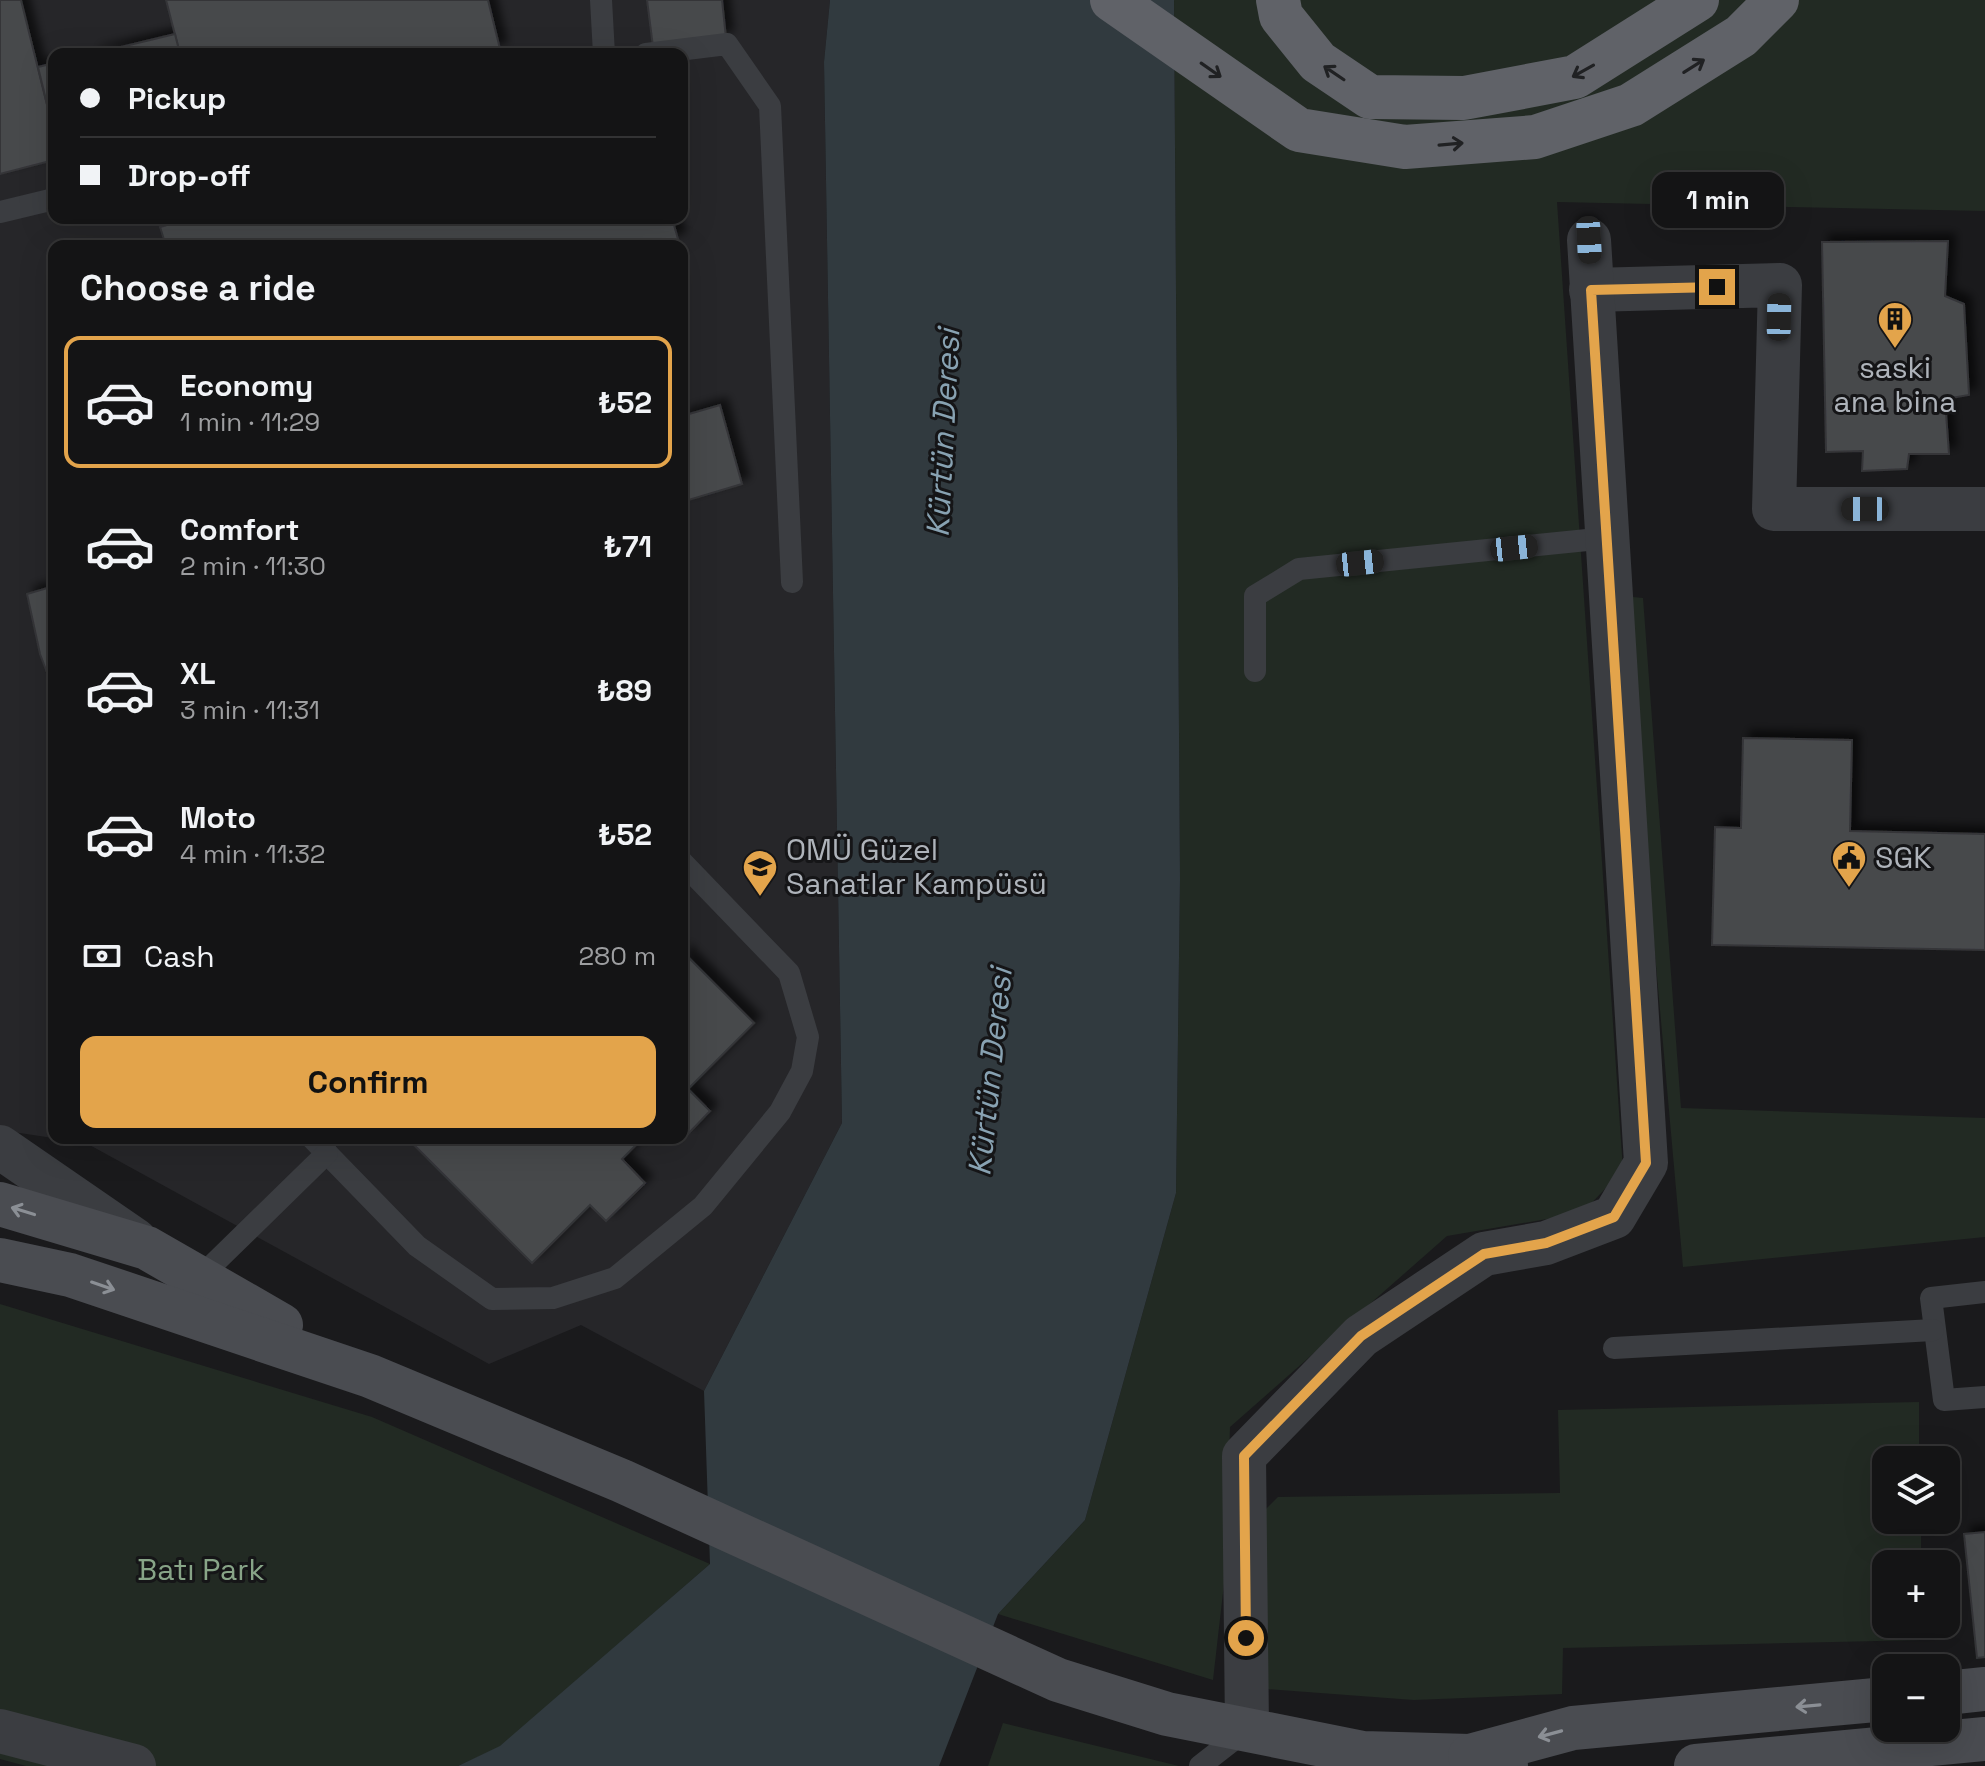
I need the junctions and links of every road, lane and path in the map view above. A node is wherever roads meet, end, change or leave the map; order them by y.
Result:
1 (601, 0) edge
2 (1112, 0) edge
3 (1278, 0) edge
4 (1697, 0) edge
5 (1777, 0) edge
6 (604, 48) edge
7 (688, 49) edge
8 (48, 200) edge
9 (0, 212) edge
10 (1589, 240) dead end
11 (1591, 290) junction
12 (1985, 509) edge
13 (1607, 538) junction
14 (792, 582) dead end
15 (1255, 671) dead end
16 (688, 868) edge
17 (319, 1146) edge
18 (0, 1147) edge
19 (0, 1204) edge
20 (147, 1248) junction
21 (0, 1260) edge
22 (199, 1278) junction
23 (1985, 1292) edge
24 (1933, 1330) junction
25 (1614, 1348) dead end
26 (370, 1376) junction
27 (1985, 1397) edge
28 (1985, 1689) edge
29 (1960, 1692) edge
30 (1872, 1700) edge
31 (1247, 1729) junction
32 (0, 1731) edge
33 (1985, 1739) edge
34 (1488, 1761) edge
35 (134, 1766) edge
36 (1200, 1766) edge
37 (1696, 1766) edge

1 - 6 lane
2 -> 5 highway
4 -> 3 highway
7 - 14 lane
8 - 9 lane
10 - 11 street
11 - 12 street
11 - 13 street
13 - 15 lane
13 - 31 street
16 - 17 lane
17 - 22 lane
18 - 20 street
20 -> 19 main road
20 - 22 main road
21 -> 26 main road
22 - 26 main road
23 - 24 lane
24 - 25 lane
24 - 27 lane
26 - 31 main road
28 - 29 main road
30 -> 34 main road
31 - 34 main road
31 - 36 lane
32 - 35 street
33 - 37 main road

